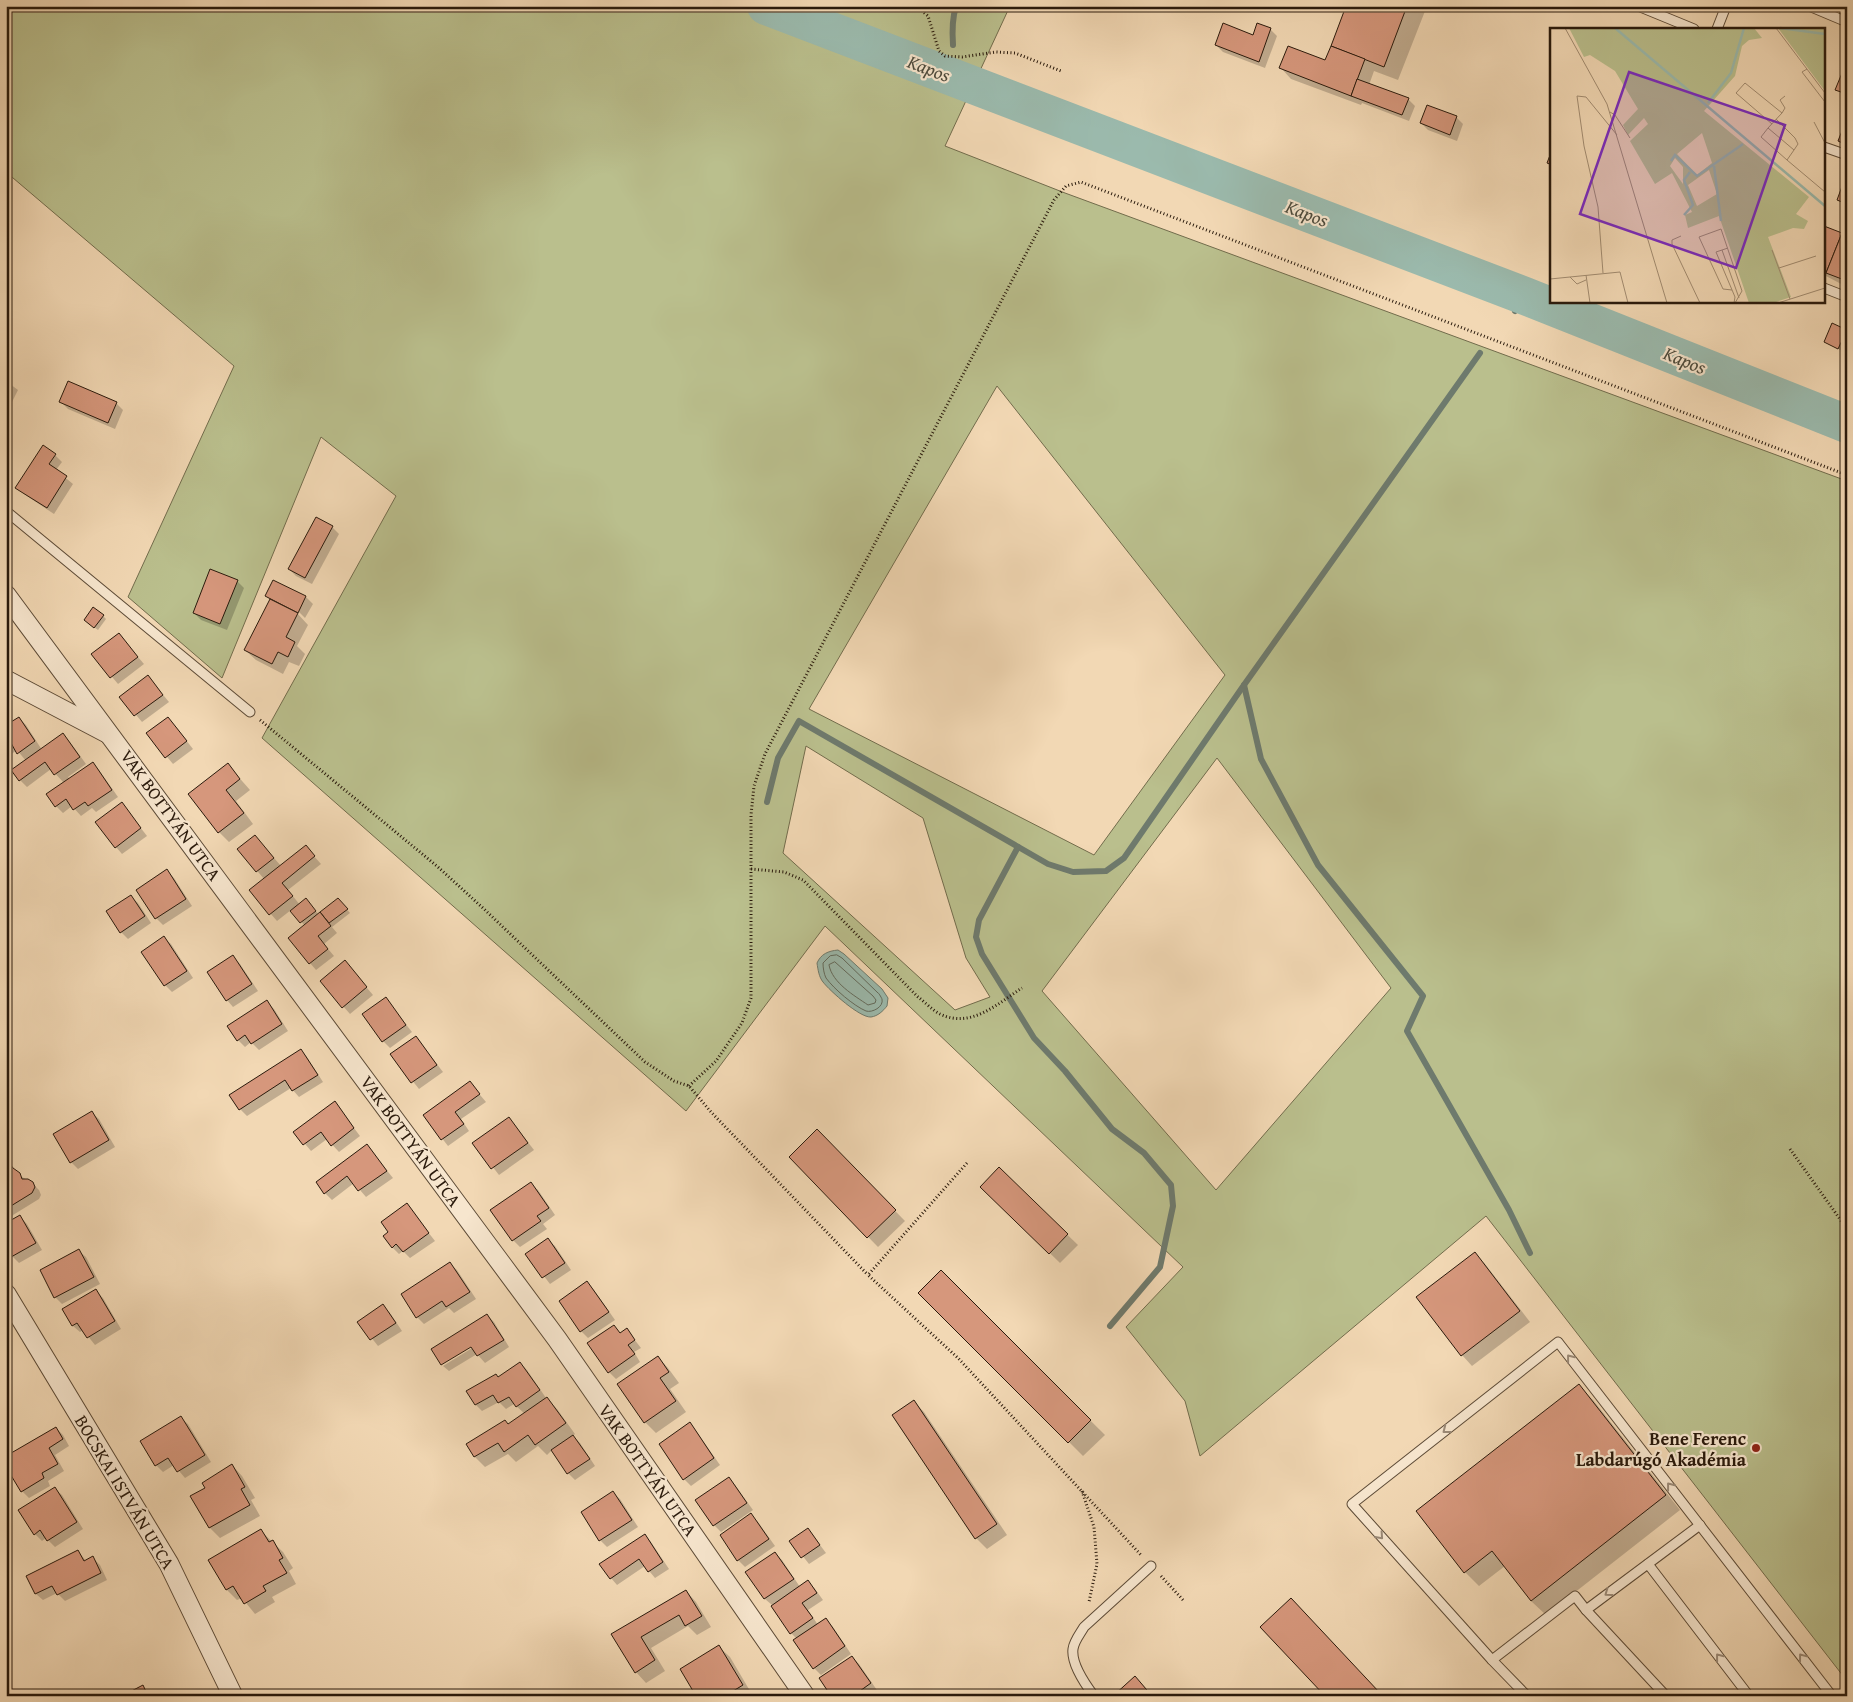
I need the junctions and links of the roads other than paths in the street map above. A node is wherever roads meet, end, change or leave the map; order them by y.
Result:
1 (1638, 6) edge
2 (1726, 6) edge
3 (1809, 6) edge
4 (1847, 22) edge
5 (1692, 28) edge
6 (1717, 28) edge
7 (1826, 148) edge
8 (1847, 155) edge
9 (1826, 289) edge
10 (1847, 297) edge
11 (6, 511) edge
12 (6, 595) edge
13 (6, 680) edge
14 (250, 712) road end
15 (112, 736) junction
16 (6, 1294) edge
17 (1700, 1524) junction
18 (1648, 1564) junction
19 (1151, 1566) road end
20 (1586, 1610) junction
21 (1492, 1660) junction
22 (234, 1696) edge
23 (805, 1696) edge
24 (1094, 1696) edge
25 (1527, 1696) edge
26 (1666, 1696) edge
27 (1749, 1696) edge
28 (1832, 1696) edge

1 - 5 lane
2 - 6 lane
3 - 4 lane
7 - 8 lane
9 - 10 lane
11 - 14 lane
12 - 15 street, VAK BOTTYÁN UTCA
13 - 15 street
15 - 23 street, VAK BOTTYÁN UTCA
16 - 22 street, BOCSKAI ISTVÁN UTCA
17 - 18 lane
17 -> 21 lane
28 -> 17 lane
18 -> 20 lane
27 -> 18 lane
19 - 24 lane
20 - 21 lane
20 - 26 lane
21 - 25 lane

